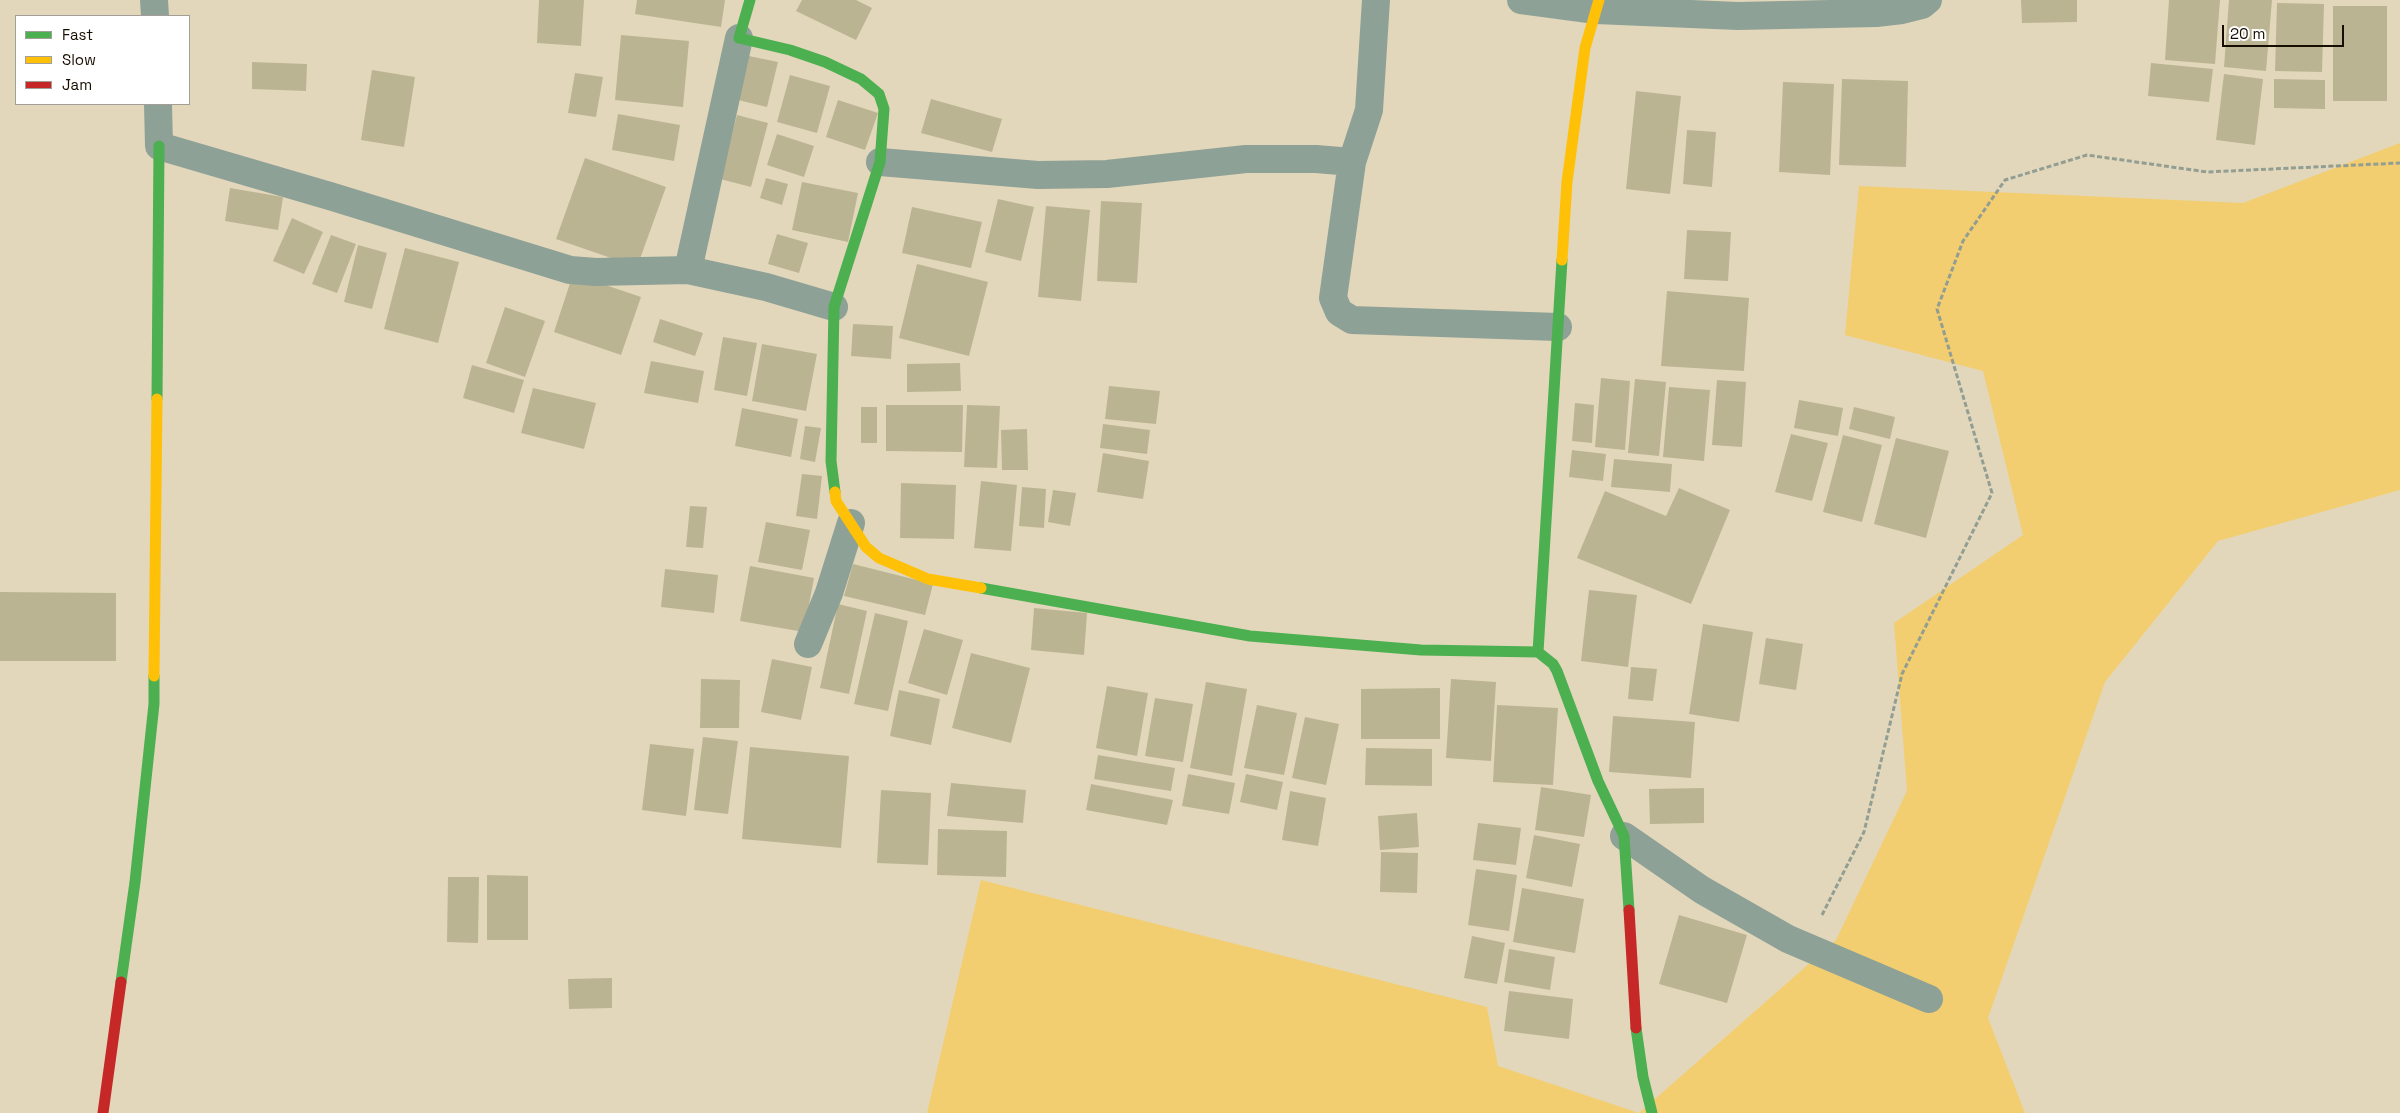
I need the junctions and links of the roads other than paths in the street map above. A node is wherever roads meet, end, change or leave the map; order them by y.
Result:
1 (154, 0) edge
2 (750, 0) edge
3 (1376, 0) edge
4 (1522, 0) edge
5 (1928, 0) edge
6 (1598, 5) edge
7 (155, 15) edge
8 (739, 38) junction
9 (158, 105) edge
10 (159, 146) junction
11 (880, 162) junction
12 (1352, 162) junction
13 (688, 270) junction
14 (834, 307) junction
15 (1558, 327) junction
16 (851, 523) junction
17 (808, 644) dead end
18 (1538, 652) junction
19 (1624, 836) junction
20 (1929, 999) dead end
21 (103, 1113) edge
22 (1652, 1113) edge

1 - 7 street
2 - 8 street
3 - 12 street
4 - 6 street
5 - 6 street
6 - 15 street
8 - 11 street
8 - 13 street
9 - 10 street
10 - 13 street
10 - 21 street
11 - 12 street
11 - 14 street
12 - 15 street
13 - 14 street
14 - 16 street
15 - 18 street
16 - 17 street
16 - 18 street
18 - 19 street
19 - 20 street
19 - 22 street

